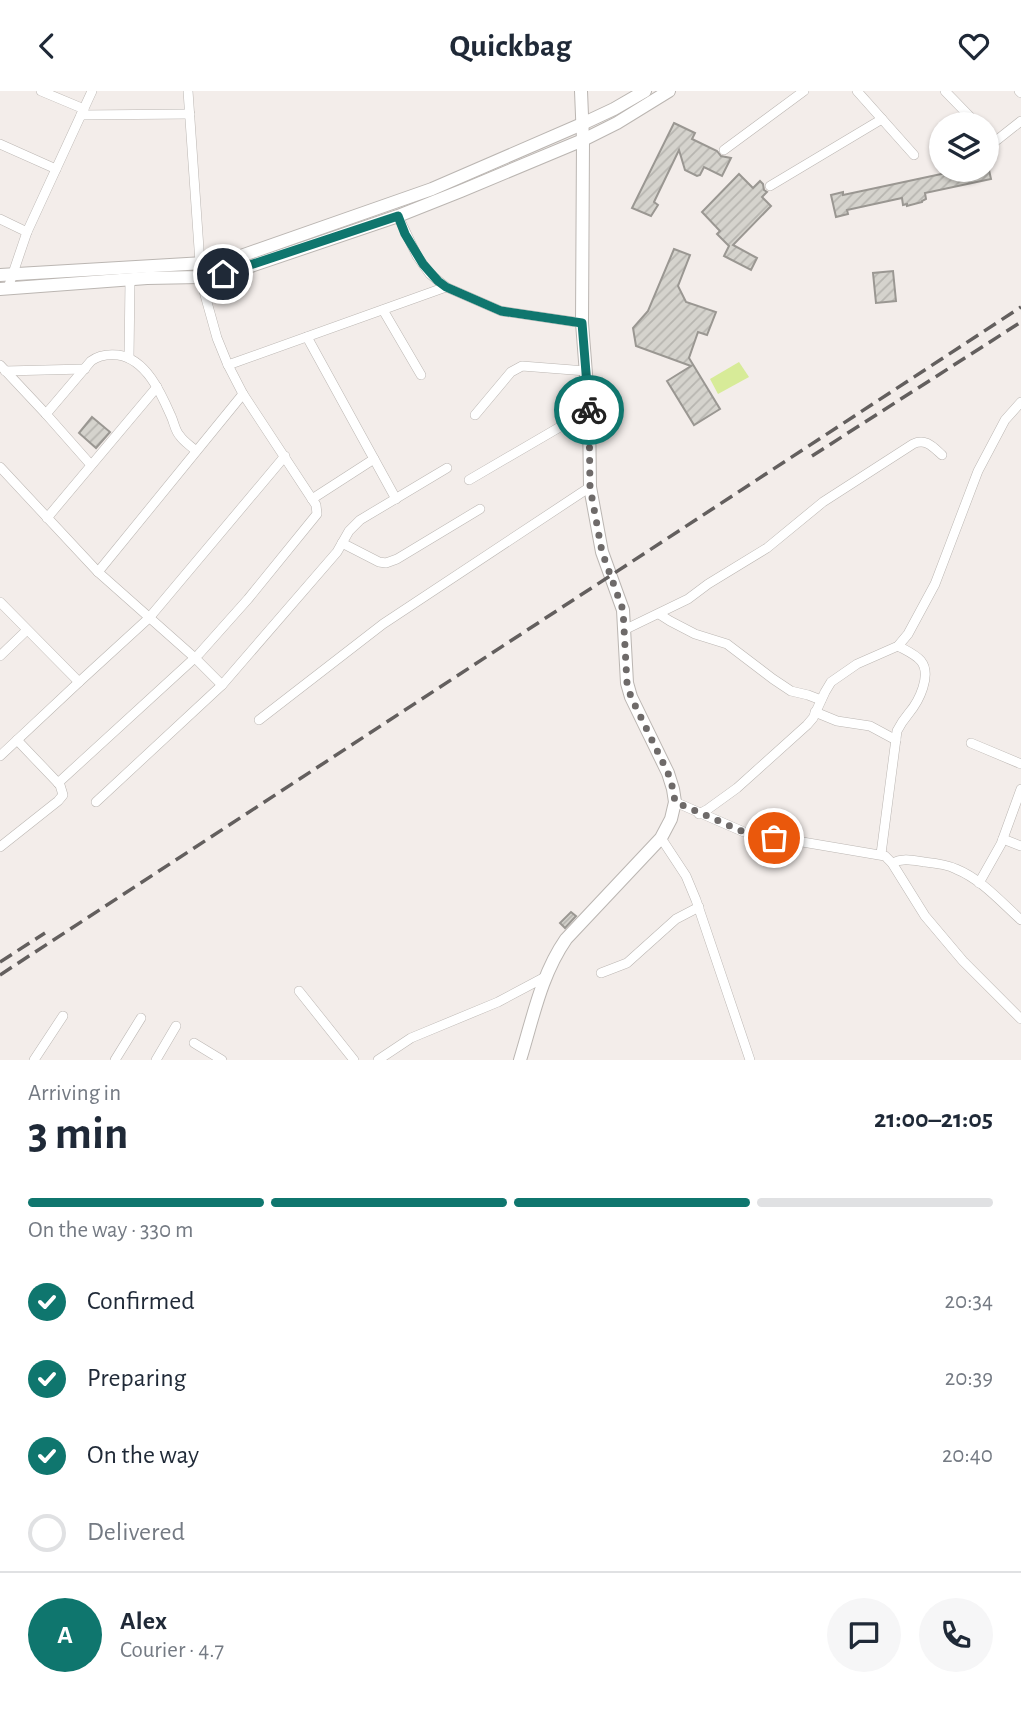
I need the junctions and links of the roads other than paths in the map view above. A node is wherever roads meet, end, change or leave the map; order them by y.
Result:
1 (41, 91) edge
2 (92, 91) edge
3 (188, 91) edge
4 (580, 91) edge
5 (645, 91) edge
6 (669, 91) edge
7 (804, 91) edge
8 (857, 91) edge
9 (945, 91) edge
10 (82, 112) junction
11 (965, 112) edge
12 (190, 114) junction
13 (882, 119) junction
14 (1021, 121) edge
15 (582, 124) junction
16 (999, 138) edge
17 (583, 140) junction
18 (0, 144) edge
19 (724, 150) dead end
20 (914, 155) dead end
21 (55, 169) junction
22 (771, 186) dead end
23 (398, 216) junction
24 (0, 219) edge
25 (27, 232) junction
26 (200, 263) junction
27 (6, 275) edge
28 (201, 277) junction
29 (130, 280) junction
30 (446, 287) junction
31 (4, 289) edge
32 (383, 310) junction
33 (582, 323) junction
34 (307, 337) junction
35 (130, 358) junction
36 (228, 365) junction
37 (3, 368) edge
38 (85, 369) junction
39 (586, 371) junction
40 (421, 375) dead end
41 (157, 387) junction
42 (243, 394) junction
43 (1021, 402) edge
44 (589, 410) junction
45 (46, 414) junction
46 (475, 415) dead end
47 (196, 451) junction
48 (942, 455) dead end
49 (285, 456) junction
50 (374, 459) junction
51 (91, 465) junction
52 (0, 467) edge
53 (447, 468) dead end
54 (469, 480) dead end
55 (590, 487) junction
56 (312, 499) junction
57 (396, 499) junction
58 (480, 509) dead end
59 (47, 518) junction
60 (342, 543) junction
61 (98, 572) junction
62 (0, 602) edge
63 (659, 614) junction
64 (149, 618) junction
65 (27, 630) junction
66 (624, 630) junction
67 (898, 646) junction
68 (0, 656) edge
69 (195, 658) junction
70 (79, 682) junction
71 (222, 685) junction
72 (821, 700) junction
73 (816, 712) junction
74 (259, 720) dead end
75 (17, 740) junction
76 (896, 740) junction
77 (971, 743) dead end
78 (0, 756) edge
79 (1021, 764) edge
80 (58, 783) junction
81 (1021, 789) edge
82 (96, 802) dead end
83 (675, 802) junction
84 (699, 814) junction
85 (661, 838) junction
86 (1003, 839) junction
87 (0, 846) edge
88 (1021, 846) edge
89 (881, 854) junction
90 (892, 863) junction
91 (979, 883) junction
92 (699, 907) junction
93 (1021, 920) edge
94 (601, 973) dead end
95 (545, 977) junction
96 (299, 991) dead end
97 (63, 1016) dead end
98 (141, 1018) dead end
99 (1021, 1019) edge
100 (176, 1026) dead end
101 (194, 1042) dead end
102 (34, 1060) edge
103 (115, 1060) edge
104 (156, 1060) edge
105 (222, 1060) edge
106 (354, 1060) edge
107 (378, 1060) edge
108 (520, 1060) edge
109 (750, 1060) edge

1 - 10 street
2 - 10 street
3 - 12 street
4 - 15 main road
5 - 15 main road
6 - 17 main road
7 - 19 street
8 - 13 street
9 - 11 street
10 - 12 street
10 - 21 street
12 - 26 street
13 - 20 street
13 - 22 street
14 - 16 street
15 - 17 main road
15 - 26 main road
17 - 23 main road
17 - 33 main road
18 - 21 street
21 - 25 street
23 - 28 main road
23 - 30 street
24 - 25 street
25 - 27 street
26 - 27 main road
27 - 31 street
28 - 29 main road
28 - 36 street
29 - 31 main road
29 - 35 street
30 - 32 street
30 - 33 street
32 - 34 street
32 - 40 street
33 - 39 main road
34 - 36 street
34 - 50 street
35 - 38 street
35 - 41 street
36 - 42 street
37 - 38 street
37 - 45 street
38 - 45 street
39 - 44 main road
39 - 46 street
41 - 47 street
41 - 51 street
42 - 47 street
42 - 49 street
43 - 67 street
44 - 54 street
44 - 55 main road
45 - 51 street
47 - 61 street
48 - 63 street
49 - 56 street
49 - 64 street
50 - 56 street
50 - 57 street
51 - 59 street
52 - 59 street
53 - 57 street
55 - 66 main road
55 - 74 street
56 - 69 street
57 - 60 street
58 - 60 street
59 - 61 street
60 - 71 street
61 - 64 street
62 - 65 street
63 - 66 street
63 - 72 street
64 - 69 street
64 - 70 street
65 - 68 street
65 - 70 street
66 - 83 main road
67 - 72 street
67 - 76 street
69 - 71 street
69 - 80 street
70 - 75 street
71 - 82 street
72 - 73 street
73 - 76 street
73 - 84 street
75 - 78 street
75 - 80 street
76 - 89 street
77 - 79 street
80 - 87 street
81 - 86 street
83 - 84 street
83 - 85 main road
84 - 89 street
85 - 92 street
85 - 95 main road
86 - 88 street
86 - 91 street
89 - 90 street
90 - 91 street
90 - 99 street
91 - 93 street
92 - 94 street
92 - 109 street
95 - 107 street
95 - 108 main road
96 - 106 street
97 - 102 street
98 - 103 street
100 - 104 street
101 - 105 street

